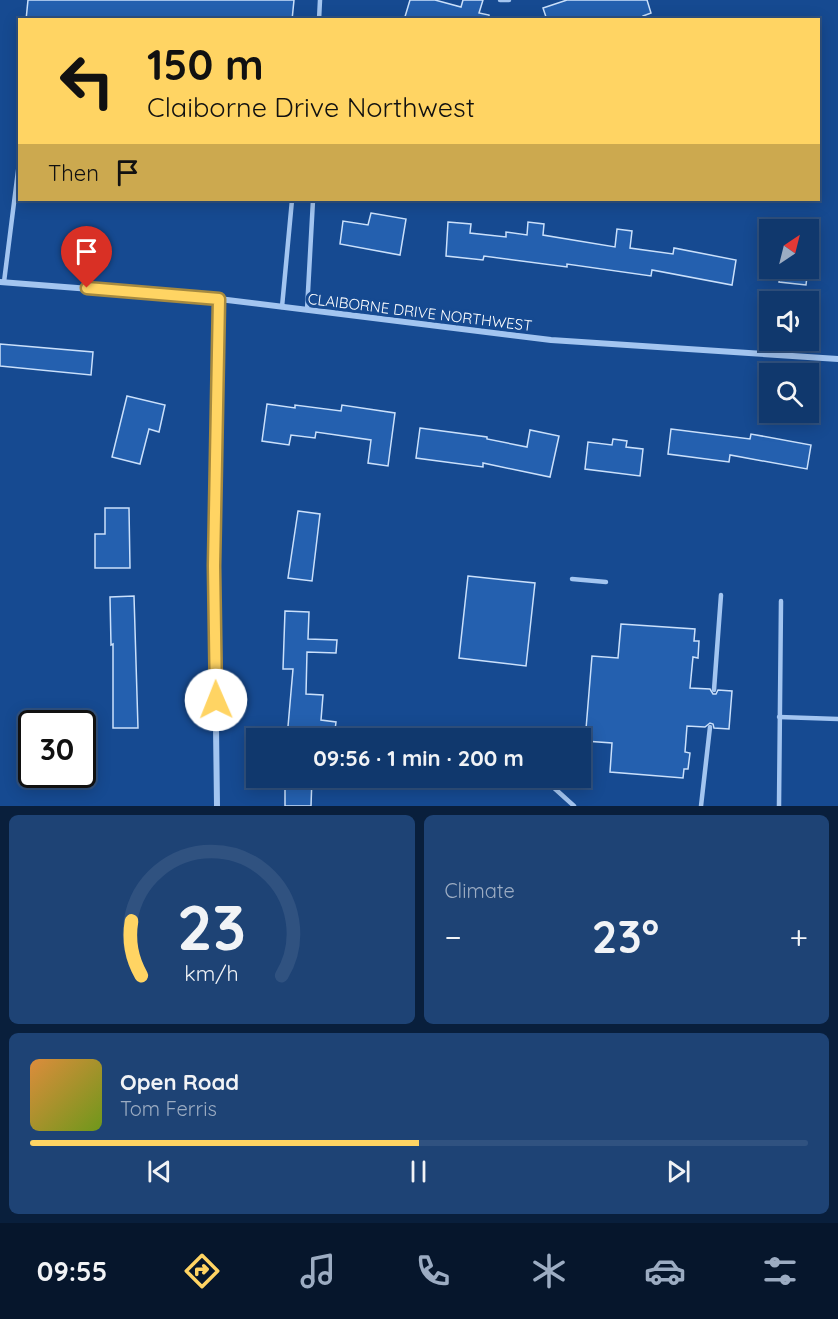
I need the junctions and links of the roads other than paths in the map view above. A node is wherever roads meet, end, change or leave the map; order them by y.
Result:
1 (320, 0) edge
2 (500, 0) edge
3 (510, 0) edge
4 (319, 18) edge
5 (18, 169) edge
6 (292, 201) edge
7 (314, 201) edge
8 (2, 282) edge
9 (219, 299) junction
10 (282, 307) junction
11 (307, 310) junction
12 (838, 359) edge
13 (572, 579) dead end
14 (606, 582) dead end
15 (722, 594) dead end
16 (781, 601) dead end
17 (714, 690) dead end
18 (779, 717) junction
19 (838, 719) edge
20 (710, 728) dead end
21 (554, 788) edge
22 (217, 806) edge
23 (574, 806) edge
24 (701, 806) edge
25 (779, 806) edge

1 - 4 lane
2 - 3 lane
5 - 8 lane
6 - 10 lane
7 - 11 lane
8 - 9 street, CLAIBORNE DRIVE NORTHWEST
9 - 10 street, CLAIBORNE DRIVE NORTHWEST
9 - 22 street
10 - 11 street, CLAIBORNE DRIVE NORTHWEST
11 - 12 street, CLAIBORNE DRIVE NORTHWEST
13 - 14 lane
15 - 17 lane
16 - 18 lane
18 - 19 lane
18 - 25 lane
20 - 24 lane
21 - 23 lane

